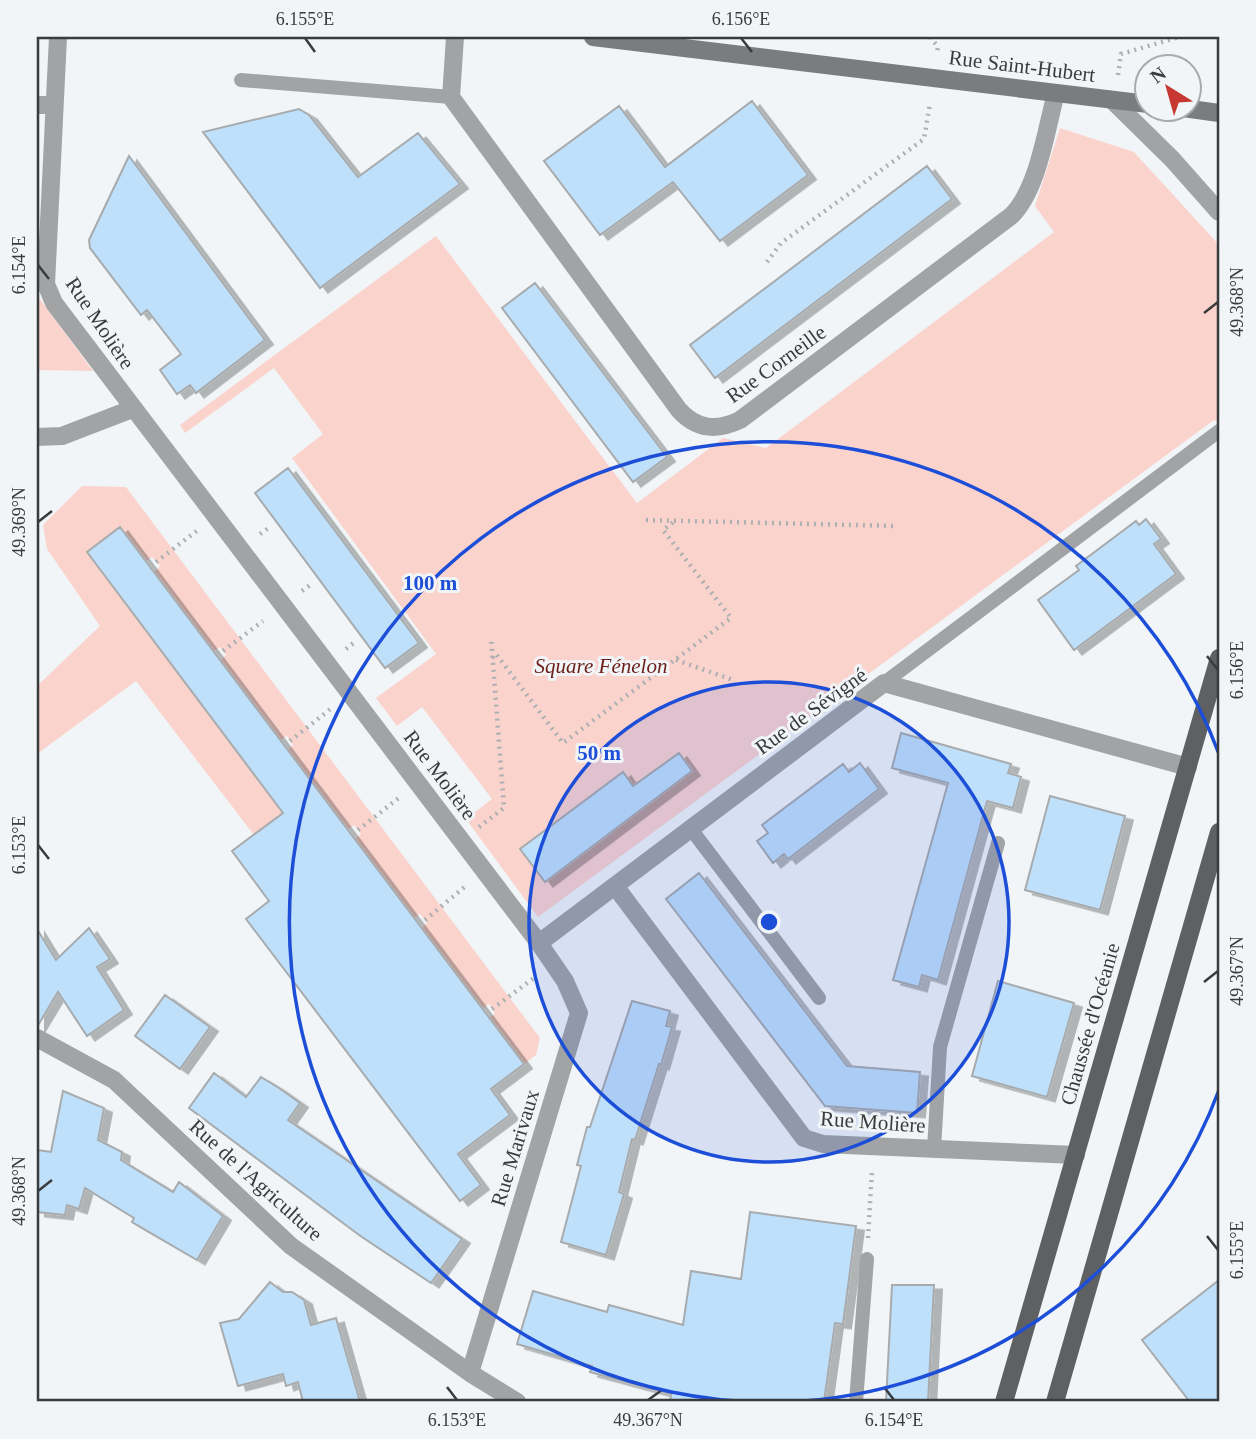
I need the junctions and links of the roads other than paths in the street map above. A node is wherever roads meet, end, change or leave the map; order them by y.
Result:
1 (58, 37) edge
2 (455, 37) edge
3 (593, 37) edge
4 (241, 79) dead end
5 (1056, 93) junction
6 (451, 97) junction
7 (1112, 100) junction
8 (1134, 103) edge
9 (46, 105) edge
10 (1219, 212) edge
11 (132, 409) junction
12 (1219, 431) edge
13 (37, 437) edge
14 (1219, 658) edge
15 (884, 683) junction
16 (1188, 767) junction
17 (691, 829) junction
18 (1219, 832) edge
19 (998, 844) dead end
20 (615, 886) junction
21 (539, 943) junction
22 (818, 998) dead end
23 (37, 1038) edge
24 (934, 1149) junction
25 (1076, 1155) junction
26 (867, 1259) road end
27 (470, 1373) junction
28 (517, 1402) edge
29 (856, 1402) edge
30 (1004, 1402) edge
31 (1055, 1402) edge

1 - 9 street, Rue Molière
2 - 6 street
3 - 5 street, Rue Saint-Hubert
4 - 6 lane
5 - 6 street, Rue Corneille
5 - 7 street, Rue Saint-Hubert
7 - 8 street, Rue Saint-Hubert
7 - 10 street, Rue Saint-Hubert
9 - 11 street, Rue Molière
11 - 13 street
11 - 21 street, Rue Molière
12 - 15 lane
14 - 16 main road, Chaussée d'Océanie
15 - 16 street, Rue de Sévigné
15 - 17 street, Rue de Sévigné
16 - 25 main road, Chaussée d'Océanie
17 - 20 street, Rue de Sévigné
17 - 22 lane
18 - 31 main road
19 - 24 lane
20 - 21 street
20 - 24 street, Rue Molière
21 - 27 street, Rue Marivaux
23 - 27 street, Rue de l'Agriculture
24 - 25 street, Rue Molière
25 - 30 main road, Chaussée d'Océanie
26 - 29 lane
27 - 28 street, Rue de l'Agriculture

